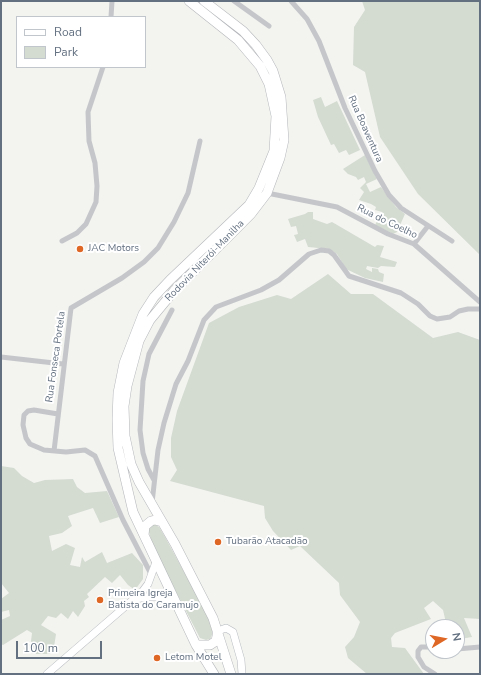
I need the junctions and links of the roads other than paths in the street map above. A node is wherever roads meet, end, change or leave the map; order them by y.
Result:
1 (112, 1) edge
2 (189, 1) edge
3 (204, 1) edge
4 (234, 1) edge
5 (290, 1) edge
6 (111, 16) edge
7 (269, 26) dead end
8 (103, 68) edge
9 (200, 141) dead end
10 (267, 193) junction
11 (428, 226) junction
12 (62, 241) dead end
13 (452, 241) dead end
14 (414, 244) junction
15 (480, 302) edge
16 (480, 309) edge
17 (172, 310) dead end
18 (1, 357) edge
19 (64, 364) junction
20 (58, 414) junction
21 (54, 451) junction
22 (155, 481) junction
23 (151, 505) junction
24 (162, 522) junction
25 (144, 535) junction
26 (156, 562) junction
27 (152, 576) junction
28 (132, 601) junction
29 (175, 602) junction
30 (218, 631) junction
31 (196, 645) junction
32 (480, 647) edge
33 (425, 648) edge
34 (465, 648) edge
35 (231, 673) edge
36 (47, 674) edge
37 (214, 674) edge
38 (242, 674) edge
39 (435, 674) edge

1 - 6 street
2 - 25 highway, Rodovia Niterói-Manilha
3 - 10 highway, Rodovia Niterói-Manilha
4 - 7 street
5 - 11 street, Rua Boaventura
8 - 12 street
9 - 19 street, Rua Fonseca Portela
10 - 14 street, Rua do Coelho
10 - 23 highway, Rodovia Niterói-Manilha
11 - 13 street, Rua Boaventura
11 - 14 street
14 - 15 street, Rua do Coelho
16 - 22 street
17 - 22 street
18 - 19 street
19 - 20 street, Rua Fonseca Portela
20 - 21 street, Rua Fonseca Portela
20 - 21 street, Rua Fonseca Portela
21 - 27 street, Rua Fonseca Portela
22 - 23 street
23 - 24 highway, Rodovia Niterói-Manilha
24 - 25 highway
24 - 30 highway, Rodovia Niterói-Manilha
25 - 26 highway, Rodovia Niterói-Manilha
26 - 27 street
26 - 29 highway, Rodovia Niterói-Manilha
27 - 28 street
28 - 29 street
28 - 36 street
29 - 31 highway, Rodovia Niterói-Manilha
30 - 31 highway
30 - 35 highway, Rodovia Niterói-Manilha
30 - 38 street
31 - 37 highway, Rodovia Niterói-Manilha
32 - 34 street
33 - 39 street

